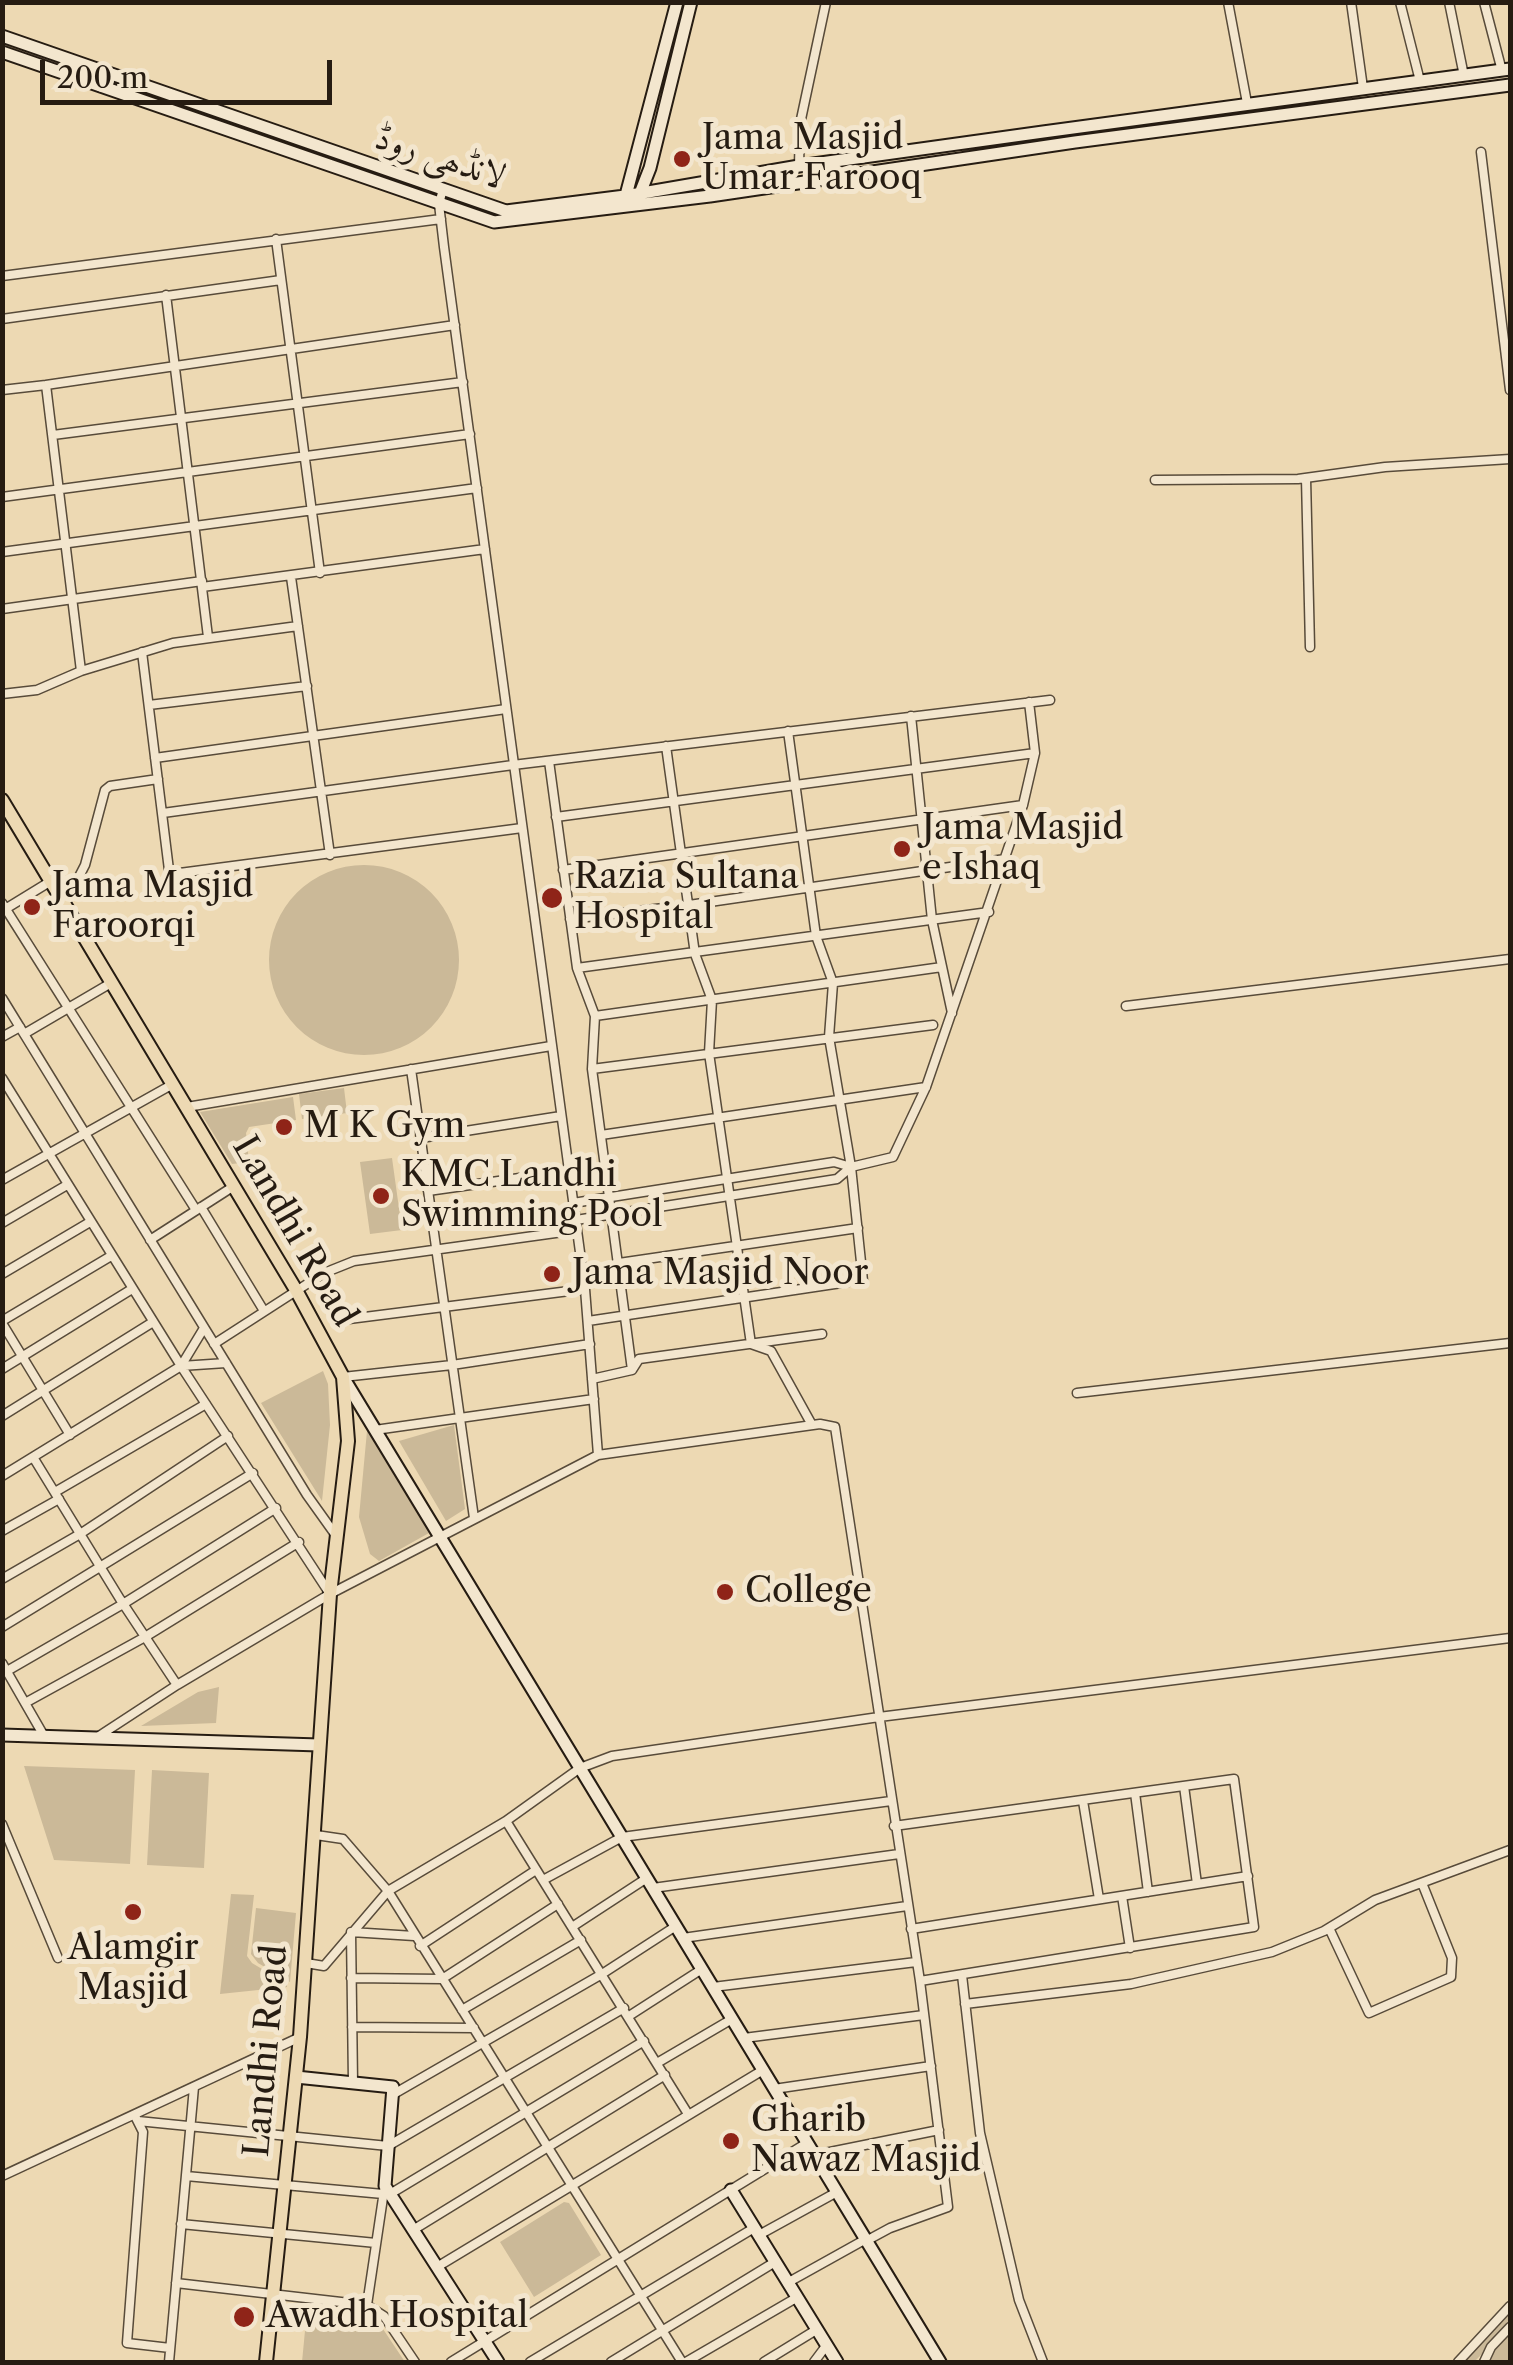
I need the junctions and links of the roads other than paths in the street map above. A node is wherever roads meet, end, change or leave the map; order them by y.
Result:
1 (677, 2) edge
2 (690, 2) edge
3 (826, 2) edge
4 (1228, 2) edge
5 (1351, 2) edge
6 (1400, 2) edge
7 (1448, 2) edge
8 (1484, 2) edge
9 (2, 36) edge
10 (2, 52) edge
11 (78, 62) junction
12 (1506, 70) edge
13 (111, 74) junction
14 (72, 76) junction
15 (1464, 76) junction
16 (1420, 81) junction
17 (1510, 85) edge
18 (1362, 88) junction
19 (109, 89) junction
20 (1247, 103) junction
21 (276, 131) junction
22 (271, 145) junction
23 (1481, 152) dead end
24 (799, 166) junction
25 (443, 189) junction
26 (639, 200) junction
27 (624, 202) junction
28 (439, 204) junction
29 (441, 219) junction
30 (276, 239) junction
31 (2, 276) edge
32 (282, 280) junction
33 (166, 295) junction
34 (2, 319) edge
35 (455, 325) junction
36 (290, 349) junction
37 (174, 365) junction
38 (463, 382) junction
39 (46, 386) junction
40 (2, 390) edge
41 (1510, 390) edge
42 (297, 405) junction
43 (181, 420) junction
44 (470, 434) junction
45 (52, 435) junction
46 (304, 458) junction
47 (1510, 459) edge
48 (188, 474) junction
49 (1306, 478) junction
50 (1155, 480) dead end
51 (2, 485) edge
52 (477, 488) junction
53 (60, 489) junction
54 (3, 497) edge
55 (312, 512) junction
56 (195, 528) junction
57 (67, 544) junction
58 (485, 550) junction
59 (2, 552) edge
60 (320, 573) junction
61 (291, 577) junction
62 (202, 584) junction
63 (74, 599) junction
64 (2, 608) edge
65 (298, 626) junction
66 (208, 638) junction
67 (1310, 647) dead end
68 (142, 652) junction
69 (80, 670) junction
70 (306, 686) junction
71 (2, 694) edge
72 (1050, 700) dead end
73 (1029, 702) junction
74 (149, 705) junction
75 (506, 709) junction
76 (910, 716) junction
77 (788, 730) junction
78 (314, 737) junction
79 (666, 746) junction
80 (1035, 753) junction
81 (156, 758) junction
82 (549, 761) junction
83 (513, 765) junction
84 (916, 769) junction
85 (158, 779) junction
86 (796, 785) junction
87 (321, 792) junction
88 (2, 800) edge
89 (674, 801) junction
90 (1023, 805) junction
91 (163, 813) junction
92 (556, 817) junction
93 (921, 819) junction
94 (522, 828) junction
95 (803, 836) junction
96 (681, 853) junction
97 (330, 855) junction
98 (1005, 860) junction
99 (563, 870) junction
100 (926, 870) junction
101 (52, 881) junction
102 (810, 888) junction
103 (66, 904) junction
104 (688, 905) junction
105 (4, 908) edge
106 (989, 912) junction
107 (570, 918) junction
108 (932, 920) junction
109 (816, 936) junction
110 (696, 954) junction
111 (1510, 958) edge
112 (942, 967) junction
113 (578, 968) junction
114 (112, 982) junction
115 (833, 983) junction
116 (2, 998) edge
117 (712, 1000) junction
118 (1126, 1006) dead end
119 (69, 1008) junction
120 (952, 1014) junction
121 (595, 1016) junction
122 (933, 1025) dead end
123 (22, 1030) junction
124 (829, 1037) junction
125 (2, 1038) edge
126 (551, 1046) junction
127 (710, 1053) junction
128 (411, 1069) junction
129 (592, 1069) junction
130 (2, 1078) edge
131 (173, 1084) junction
132 (926, 1088) junction
133 (6, 1095) edge
134 (838, 1100) junction
135 (187, 1107) junction
136 (133, 1109) junction
137 (561, 1116) junction
138 (718, 1118) junction
139 (84, 1134) junction
140 (601, 1135) junction
141 (421, 1138) junction
142 (48, 1154) junction
143 (851, 1167) junction
144 (568, 1171) junction
145 (726, 1179) junction
146 (2, 1180) edge
147 (67, 1185) junction
148 (234, 1186) junction
149 (428, 1191) junction
150 (729, 1196) junction
151 (610, 1197) junction
152 (573, 1203) junction
153 (199, 1208) junction
154 (612, 1214) junction
155 (576, 1220) junction
156 (90, 1222) junction
157 (2, 1223) edge
158 (858, 1228) junction
159 (577, 1230) junction
160 (150, 1240) junction
161 (737, 1248) junction
162 (436, 1250) junction
163 (111, 1256) junction
164 (619, 1263) junction
165 (2, 1274) edge
166 (862, 1281) dead end
167 (848, 1282) dead end
168 (132, 1288) junction
169 (585, 1289) junction
170 (296, 1290) junction
171 (744, 1296) junction
172 (444, 1307) junction
173 (264, 1311) junction
174 (625, 1314) junction
175 (349, 1319) dead end
176 (588, 1321) junction
177 (2, 1322) edge
178 (153, 1322) junction
179 (204, 1328) junction
180 (822, 1334) dead end
181 (1510, 1343) edge
182 (214, 1344) junction
183 (590, 1344) junction
184 (751, 1344) junction
185 (23, 1357) junction
186 (226, 1363) junction
187 (452, 1365) junction
188 (181, 1366) junction
189 (2, 1369) edge
190 (632, 1370) junction
191 (343, 1376) junction
192 (592, 1378) junction
193 (43, 1391) junction
194 (1077, 1393) dead end
195 (594, 1399) junction
196 (206, 1404) junction
197 (2, 1416) edge
198 (461, 1418) junction
199 (812, 1425) junction
200 (375, 1430) junction
201 (70, 1435) junction
202 (228, 1436) junction
203 (598, 1454) junction
204 (33, 1457) junction
205 (252, 1473) junction
206 (2, 1476) edge
207 (57, 1496) junction
208 (276, 1508) junction
209 (474, 1518) junction
210 (2, 1531) edge
211 (80, 1534) junction
212 (440, 1536) junction
213 (337, 1537) junction
214 (298, 1542) junction
215 (102, 1569) junction
216 (2, 1579) edge
217 (330, 1594) junction
218 (124, 1604) junction
219 (2, 1627) edge
220 (145, 1637) junction
221 (1510, 1638) edge
222 (5, 1667) edge
223 (177, 1685) junction
224 (26, 1702) junction
225 (879, 1717) junction
226 (2, 1735) edge
227 (44, 1736) junction
228 (100, 1736) junction
229 (319, 1745) junction
230 (580, 1768) junction
231 (1184, 1786) junction
232 (1135, 1793) junction
233 (890, 1801) junction
234 (1083, 1801) junction
235 (506, 1821) junction
236 (2, 1824) edge
237 (894, 1826) junction
238 (316, 1836) junction
239 (622, 1837) junction
240 (12, 1847) junction
241 (1510, 1850) edge
242 (2, 1851) edge
243 (898, 1854) junction
244 (536, 1870) junction
245 (1248, 1876) junction
246 (543, 1880) junction
247 (650, 1883) junction
248 (1422, 1883) junction
249 (1198, 1884) junction
250 (388, 1891) junction
251 (1148, 1892) junction
252 (1122, 1896) junction
253 (1098, 1900) junction
254 (558, 1904) junction
255 (907, 1906) junction
256 (676, 1926) junction
257 (572, 1927) junction
258 (1329, 1928) junction
259 (911, 1929) junction
260 (351, 1932) junction
261 (414, 1936) junction
262 (683, 1938) junction
263 (580, 1940) junction
264 (420, 1946) junction
265 (1130, 1948) junction
266 (58, 1958) dead end
267 (916, 1962) junction
268 (306, 1964) junction
269 (702, 1969) junction
270 (602, 1974) junction
271 (962, 1975) junction
272 (351, 1978) junction
273 (442, 1979) junction
274 (920, 1981) junction
275 (713, 1987) junction
276 (965, 2004) junction
277 (462, 2010) junction
278 (626, 2012) junction
279 (924, 2014) junction
280 (732, 2019) junction
281 (352, 2027) junction
282 (474, 2028) junction
283 (300, 2037) junction
284 (744, 2038) junction
285 (644, 2041) junction
286 (484, 2043) junction
287 (657, 2063) junction
288 (930, 2066) junction
289 (763, 2070) junction
290 (664, 2075) junction
291 (296, 2077) junction
292 (505, 2079) junction
293 (353, 2083) junction
294 (194, 2087) junction
295 (774, 2089) junction
296 (392, 2095) junction
297 (525, 2112) junction
298 (688, 2114) junction
299 (136, 2117) junction
300 (190, 2124) junction
301 (939, 2130) junction
302 (290, 2135) junction
303 (808, 2143) junction
304 (388, 2146) junction
305 (545, 2146) junction
306 (815, 2155) junction
307 (2, 2176) edge
308 (186, 2176) junction
309 (569, 2185) junction
310 (284, 2186) junction
311 (731, 2190) junction
312 (386, 2191) junction
313 (837, 2192) junction
314 (182, 2224) junction
315 (413, 2230) junction
316 (756, 2232) junction
317 (280, 2233) junction
318 (866, 2240) junction
319 (376, 2243) junction
320 (619, 2259) junction
321 (775, 2262) junction
322 (437, 2267) junction
323 (176, 2283) junction
324 (787, 2283) junction
325 (641, 2294) junction
326 (274, 2296) junction
327 (796, 2298) junction
328 (366, 2305) junction
329 (1510, 2306) edge
330 (1510, 2327) edge
331 (663, 2330) junction
332 (816, 2330) junction
333 (484, 2342) junction
334 (826, 2346) junction
335 (170, 2348) junction
336 (169, 2362) edge
337 (266, 2362) edge
338 (416, 2362) edge
339 (450, 2362) edge
340 (498, 2362) edge
341 (530, 2362) edge
342 (612, 2362) edge
343 (684, 2362) edge
344 (764, 2362) edge
345 (814, 2362) edge
346 (836, 2362) edge
347 (940, 2362) edge
348 (1043, 2362) edge
349 (1458, 2362) edge
350 (1484, 2362) edge

1 - 27 main road
2 - 26 main road
3 - 24 street
4 - 20 street
5 - 18 street
6 - 16 street
7 - 15 street
8 - 12 street
9 - 11 main road, لانڈھی روڈ
10 - 14 main road
11 - 13 main road, لانڈھی روڈ
11 - 14 main road
12 - 15 main road
13 - 19 main road
13 - 21 main road, لانڈھی روڈ
14 - 19 main road
15 - 16 main road
16 - 18 main road
17 - 26 main road
18 - 20 main road
19 - 22 main road
20 - 24 main road
21 - 22 main road
21 - 25 main road, لانڈھی روڈ
22 - 28 main road
23 - 41 street
24 - 26 main road
25 - 27 main road, لانڈھی روڈ
25 - 28 street
26 - 27 main road
27 - 28 main road
28 - 29 street
29 - 30 street
29 - 35 street
30 - 31 street
30 - 32 street
32 - 33 street
32 - 36 street
33 - 34 street
33 - 37 street
35 - 36 street
35 - 38 street
36 - 37 street
36 - 42 street
37 - 39 street
37 - 43 street
38 - 42 street
38 - 44 street
39 - 40 street
39 - 45 street
42 - 43 street
42 - 46 street
43 - 45 street
43 - 48 street
44 - 46 street
44 - 52 street
45 - 53 street
46 - 48 street
46 - 55 street
47 - 49 street
48 - 53 street
48 - 56 street
49 - 50 street
49 - 67 street
51 - 54 street
52 - 55 street
52 - 58 street
53 - 54 street
53 - 57 street
55 - 56 street
55 - 60 street
56 - 57 street
56 - 62 street
57 - 59 street
57 - 63 street
58 - 60 street
58 - 75 street
60 - 61 street
61 - 62 street
61 - 65 street
62 - 63 street
62 - 66 street
63 - 64 street
63 - 69 street
65 - 66 street
65 - 70 street
66 - 68 street
68 - 69 street
68 - 74 street
69 - 71 street
70 - 74 street
70 - 78 street
72 - 73 street
73 - 76 street
73 - 80 street
74 - 81 street
75 - 78 street
75 - 83 street
76 - 77 street
76 - 84 street
77 - 79 street
77 - 86 street
78 - 81 street
78 - 87 street
79 - 82 street
79 - 89 street
80 - 84 street
80 - 90 street
81 - 85 street
82 - 83 street
82 - 92 street
83 - 87 street
83 - 94 street
84 - 86 street
84 - 93 street
85 - 91 street
85 - 103 street
86 - 89 street
86 - 95 street
87 - 91 street
87 - 97 street
88 - 101 main road, Landhi Road
89 - 92 street
89 - 96 street
90 - 93 street
90 - 98 street
91 - 97 street
92 - 99 street
93 - 95 street
93 - 100 street
94 - 97 street
94 - 126 street
95 - 96 street
95 - 102 street
96 - 99 street
96 - 104 street
98 - 100 street
98 - 106 street
99 - 107 street
100 - 102 street
100 - 108 street
101 - 103 main road, Landhi Road
101 - 105 street
102 - 104 street
102 - 109 street
103 - 114 main road, Landhi Road
104 - 107 street
104 - 110 street
105 - 119 street
106 - 108 street
106 - 120 street
107 - 113 street
108 - 109 street
108 - 112 street
109 - 110 street
109 - 115 street
110 - 113 street
110 - 117 street
111 - 118 street
112 - 115 street
112 - 120 street
113 - 121 street
114 - 119 street
114 - 131 main road, Landhi Road
115 - 117 street
115 - 124 street
116 - 123 street
117 - 121 street
117 - 127 street
119 - 123 street
119 - 136 street
120 - 132 street
121 - 129 street
122 - 124 street
123 - 125 street
123 - 139 street
124 - 127 street
124 - 134 street
126 - 128 street
126 - 137 street
127 - 129 street
127 - 138 street
128 - 135 street
128 - 141 street
129 - 140 street
130 - 133 street
131 - 135 main road, Landhi Road
131 - 136 street
132 - 134 street
132 - 143 street
133 - 142 street
134 - 138 street
134 - 143 street
135 - 148 main road, Landhi Road
136 - 139 street
136 - 153 street
137 - 141 street
137 - 144 street
138 - 140 street
138 - 145 street
139 - 142 street
139 - 160 street
140 - 151 street
141 - 149 street
142 - 146 street
142 - 147 street
143 - 145 street
143 - 150 street
143 - 158 street
144 - 149 street
144 - 152 street
145 - 150 street
145 - 151 street
147 - 156 street
147 - 157 street
148 - 153 street
148 - 170 main road, Landhi Road
149 - 162 street
150 - 154 street
150 - 161 street
151 - 152 street
151 - 154 street
152 - 155 street
153 - 160 street
153 - 173 street
154 - 155 street
154 - 164 street
155 - 159 street
156 - 163 street
156 - 165 street
158 - 161 street
158 - 166 street
159 - 162 street
159 - 169 street
160 - 179 street
161 - 164 street
161 - 171 street
162 - 170 street
162 - 172 street
163 - 168 street
163 - 177 street
164 - 174 street
167 - 171 street
168 - 178 street
168 - 185 street
169 - 172 street
169 - 176 street
170 - 173 street
170 - 191 main road, Landhi Road
171 - 174 street
171 - 184 street
172 - 175 street
172 - 187 street
173 - 182 street
174 - 176 street
174 - 190 street
176 - 183 street
177 - 185 street
178 - 188 street
178 - 193 street
179 - 182 street
179 - 188 street
180 - 184 street
181 - 194 street
182 - 186 street
183 - 187 street
183 - 192 street
184 - 190 street
184 - 199 street
185 - 189 street
185 - 193 street
186 - 188 street
186 - 213 street
187 - 191 street
187 - 198 street
188 - 196 street
188 - 201 street
190 - 192 street
191 - 200 main road
191 - 213 main road, Landhi Road
192 - 195 street
193 - 197 street
193 - 201 street
195 - 198 street
195 - 203 street
196 - 202 street
196 - 207 street
198 - 200 street
198 - 209 street
199 - 203 street
199 - 225 street
200 - 212 main road
201 - 204 street
202 - 205 street
202 - 211 street
203 - 209 street
204 - 206 street
204 - 207 street
205 - 208 street
205 - 215 street
207 - 210 street
207 - 211 street
208 - 214 street
208 - 218 street
209 - 212 street
211 - 215 street
211 - 216 street
212 - 217 street
212 - 230 main road
213 - 217 main road, Landhi Road
214 - 217 street
214 - 220 street
215 - 218 street
215 - 219 street
217 - 223 street
217 - 229 main road, Landhi Road
218 - 220 street
218 - 222 street
220 - 223 street
220 - 224 street
221 - 225 street
222 - 224 street
223 - 228 street
224 - 227 street
225 - 230 street
225 - 233 street
226 - 227 main road
227 - 228 main road
228 - 229 main road
229 - 238 main road, Landhi Road
230 - 235 street
230 - 239 main road
231 - 232 street
231 - 245 street
231 - 249 street
232 - 234 street
232 - 251 street
233 - 237 street
233 - 239 street
234 - 237 street
234 - 253 street
235 - 244 street
235 - 250 street
236 - 240 street
237 - 243 street
238 - 250 street
238 - 268 main road, Landhi Road
239 - 246 street
239 - 247 main road
240 - 242 street
240 - 266 street
241 - 248 street
243 - 247 street
243 - 255 street
244 - 246 street
244 - 264 street
245 - 249 street
245 - 265 street
246 - 254 street
247 - 256 main road
247 - 257 street
248 - 258 street
248 - 258 street
249 - 251 street
250 - 260 street
250 - 261 street
251 - 252 street
252 - 253 street
252 - 265 street
253 - 259 street
254 - 257 street
254 - 273 street
255 - 259 street
255 - 262 street
256 - 262 main road
256 - 270 street
257 - 263 street
258 - 276 street
259 - 267 street
260 - 261 street
260 - 268 street
260 - 272 street
261 - 264 street
262 - 269 main road
263 - 270 street
263 - 277 street
264 - 273 street
265 - 271 street
267 - 274 street
267 - 275 street
268 - 283 main road, Landhi Road
269 - 275 main road
269 - 278 street
270 - 278 street
270 - 286 street
271 - 274 street
271 - 276 street
272 - 273 street
272 - 281 street
273 - 277 street
274 - 279 street
275 - 280 main road
276 - 348 street
277 - 282 street
278 - 285 street
278 - 292 street
279 - 284 street
279 - 288 street
280 - 284 main road
280 - 287 street
281 - 282 street
281 - 293 street
282 - 286 street
283 - 291 main road, Landhi Road
283 - 294 street
284 - 289 main road
285 - 287 street
285 - 297 street
286 - 292 street
286 - 296 street
287 - 290 street
288 - 295 street
288 - 301 street
289 - 295 main road
289 - 298 street
290 - 298 street
290 - 305 street
291 - 293 main road
291 - 302 main road, Landhi Road
292 - 297 street
292 - 304 street
293 - 296 main road
294 - 299 street
294 - 300 street
295 - 303 main road
296 - 304 main road
297 - 305 street
297 - 312 street
298 - 309 street
299 - 300 street
299 - 307 street
299 - 335 street
300 - 302 street
300 - 308 street
301 - 306 street
301 - 318 street
302 - 304 street
302 - 310 main road, Landhi Road
303 - 306 main road
303 - 311 street
304 - 312 main road
305 - 309 street
305 - 315 street
306 - 313 main road
308 - 310 street
308 - 314 street
309 - 320 street
309 - 322 street
310 - 312 street
310 - 317 main road, Landhi Road
311 - 316 main road
311 - 320 street
312 - 315 main road
312 - 319 street
313 - 316 street
313 - 318 main road
314 - 317 street
314 - 323 street
315 - 322 main road
316 - 321 main road
316 - 325 street
317 - 319 street
317 - 326 main road, Landhi Road
318 - 324 street
318 - 347 main road
319 - 328 street
320 - 325 street
320 - 333 street
321 - 324 main road
321 - 331 street
322 - 333 main road
323 - 326 street
323 - 335 street
324 - 327 main road
325 - 331 street
325 - 341 street
326 - 328 street
326 - 337 main road, Landhi Road
327 - 332 main road
327 - 343 street
328 - 338 street
329 - 349 street
330 - 350 street
331 - 342 street
331 - 343 street
332 - 334 main road
332 - 344 street
333 - 339 street
333 - 340 main road
334 - 345 street
334 - 346 main road
335 - 336 street

